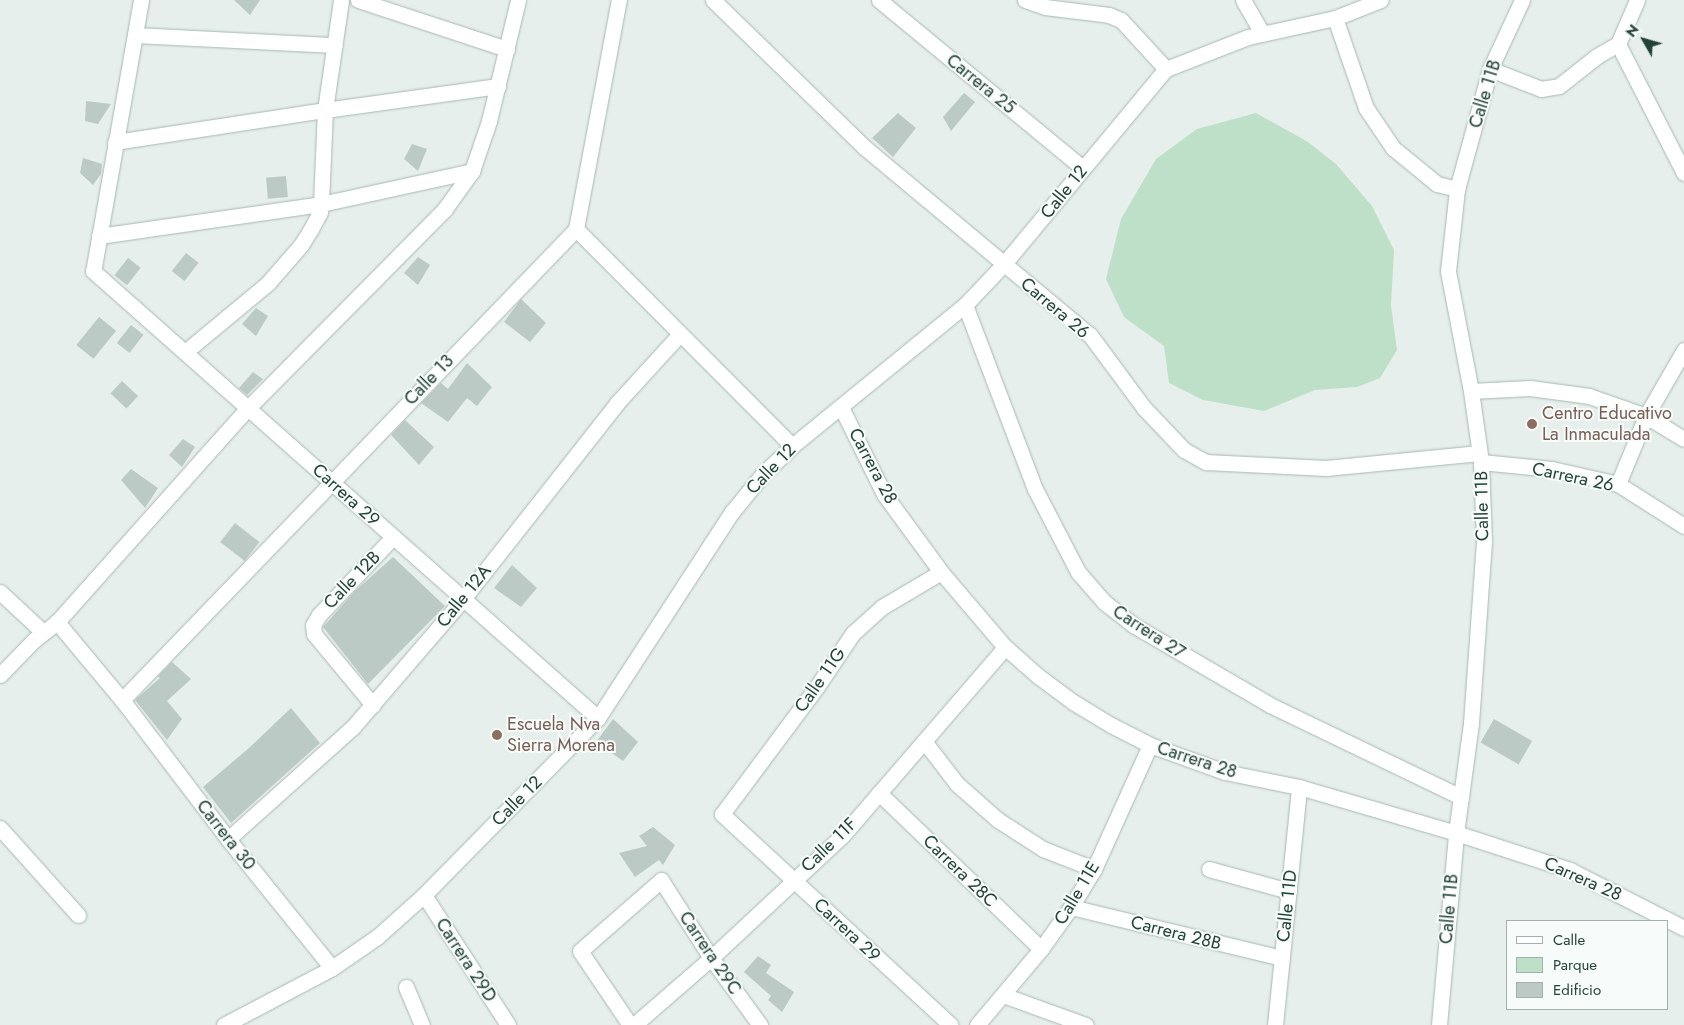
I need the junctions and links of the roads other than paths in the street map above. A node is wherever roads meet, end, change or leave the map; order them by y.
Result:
1 (141, 0) edge
2 (341, 0) edge
3 (358, 0) edge
4 (518, 0) edge
5 (619, 0) edge
6 (712, 0) edge
7 (879, 0) edge
8 (1025, 0) edge
9 (1243, 0) edge
10 (1381, 0) edge
11 (1522, 0) edge
12 (1637, 0) edge
13 (1335, 18) junction
14 (1263, 34) junction
15 (135, 35) junction
16 (1618, 44) junction
17 (335, 45) junction
18 (507, 49) junction
19 (1166, 69) junction
20 (1490, 69) junction
21 (498, 86) junction
22 (325, 110) junction
23 (115, 142) junction
24 (1083, 168) junction
25 (472, 171) junction
26 (1684, 173) edge
27 (1457, 189) junction
28 (321, 204) junction
29 (576, 229) junction
30 (99, 236) junction
31 (1004, 265) junction
32 (965, 306) junction
33 (680, 334) junction
34 (1684, 350) edge
35 (185, 352) junction
36 (1471, 391) junction
37 (841, 407) junction
38 (248, 408) junction
39 (1646, 416) junction
40 (1684, 439) edge
41 (792, 446) junction
42 (1480, 458) junction
43 (331, 482) junction
44 (1618, 484) junction
45 (1678, 522) edge
46 (393, 537) junction
47 (941, 572) junction
48 (0, 592) edge
49 (463, 599) junction
50 (57, 622) junction
51 (43, 632) junction
52 (1005, 647) junction
53 (0, 675) edge
54 (122, 700) junction
55 (373, 705) junction
56 (598, 718) junction
57 (924, 741) junction
58 (1150, 745) junction
59 (1299, 787) junction
60 (879, 793) junction
61 (1461, 797) junction
62 (722, 814) joint
63 (0, 828) edge
64 (1456, 833) junction
65 (228, 838) junction
66 (1094, 869) junction
67 (1209, 869) dead end
68 (792, 880) junction
69 (1289, 890) junction
70 (424, 895) junction
71 (1071, 907) junction
72 (78, 915) dead end
73 (1668, 920) edge
74 (1669, 920) edge
75 (1684, 928) edge
76 (1041, 949) junction
77 (711, 958) junction
78 (1282, 958) junction
79 (332, 968) junction
80 (406, 987) dead end
81 (1003, 995) junction
82 (250, 1020) edge
83 (224, 1025) edge
84 (422, 1025) edge
85 (508, 1025) edge
86 (630, 1025) edge
87 (634, 1025) edge
88 (760, 1025) edge
89 (952, 1025) edge
90 (978, 1025) edge
91 (1086, 1025) edge
92 (1275, 1025) edge
93 (1439, 1025) edge

1 - 15 street
2 - 17 street
3 - 18 street
4 - 18 street
5 - 29 street
6 - 31 street, Carrera 26
7 - 24 street, Carrera 25
8 - 19 street
9 - 14 street
10 - 13 street, Calle 12
11 - 20 street, Calle 11B
12 - 16 street
13 - 14 street, Calle 12
13 - 27 street
14 - 19 street, Calle 12
15 - 17 street
15 - 23 street
16 - 20 street
16 - 26 street
17 - 22 street
18 - 21 street
19 - 24 street, Calle 12
20 - 27 street, Calle 11B
21 - 22 street
21 - 25 street
22 - 23 street
22 - 28 street
23 - 30 street
24 - 31 street, Calle 12
25 - 28 street
25 - 38 street
27 - 36 street, Calle 11B
28 - 30 street
28 - 35 street
29 - 33 street
29 - 43 street, Calle 13
30 - 35 street, Carrera 29
31 - 32 street, Calle 12
31 - 42 street, Carrera 26
32 - 37 street, Calle 12
32 - 61 street, Carrera 27
33 - 41 street
33 - 49 street, Calle 12A
34 - 39 street
35 - 38 street, Carrera 29
36 - 39 street
36 - 42 street, Calle 11B
37 - 41 street, Calle 12
37 - 47 street, Carrera 28
38 - 43 street, Carrera 29
38 - 50 street
39 - 40 street
39 - 44 street
41 - 56 street, Calle 12
42 - 44 street, Carrera 26
42 - 61 street, Calle 11B
43 - 46 street, Carrera 29
43 - 54 street, Calle 13
44 - 45 street, Carrera 26
46 - 49 street, Carrera 29
46 - 55 street, Calle 12B
47 - 52 street, Carrera 28
47 - 62 street, Calle 11G
48 - 51 street
49 - 55 street, Calle 12A
49 - 56 street, Carrera 29
50 - 51 street
50 - 54 street, Carrera 30
51 - 53 street
52 - 57 street, Calle 11F
52 - 58 street, Carrera 28
54 - 65 street, Carrera 30
55 - 65 street, Calle 12A
56 - 70 street, Calle 12
57 - 60 street, Calle 11F
57 - 66 street
58 - 59 street, Carrera 28
58 - 66 street, Calle 11E
59 - 64 street, Carrera 28
59 - 69 street, Calle 11D
60 - 68 street, Calle 11F
60 - 76 street, Carrera 28C
61 - 64 street, Calle 11B
62 - 68 street, Carrera 29
63 - 72 street
64 - 73 street, Carrera 28
64 - 93 street, Calle 11B
65 - 79 street, Carrera 30
66 - 71 street, Calle 11E
67 - 69 street
68 - 77 street, Calle 11F
68 - 89 street, Carrera 29
69 - 78 street, Calle 11D
70 - 79 street, Calle 12
70 - 85 street, Carrera 29D
71 - 76 street, Calle 11E
71 - 78 street, Carrera 28B
74 - 75 street, Carrera 28
76 - 81 street, Calle 11E
77 - 86 street, Carrera 29C
77 - 87 street, Calle 11F
77 - 88 street, Carrera 29C
78 - 92 street, Calle 11D
79 - 82 street, Calle 12
80 - 84 street
81 - 90 street, Calle 11E
81 - 91 street
82 - 83 street, Calle 12

